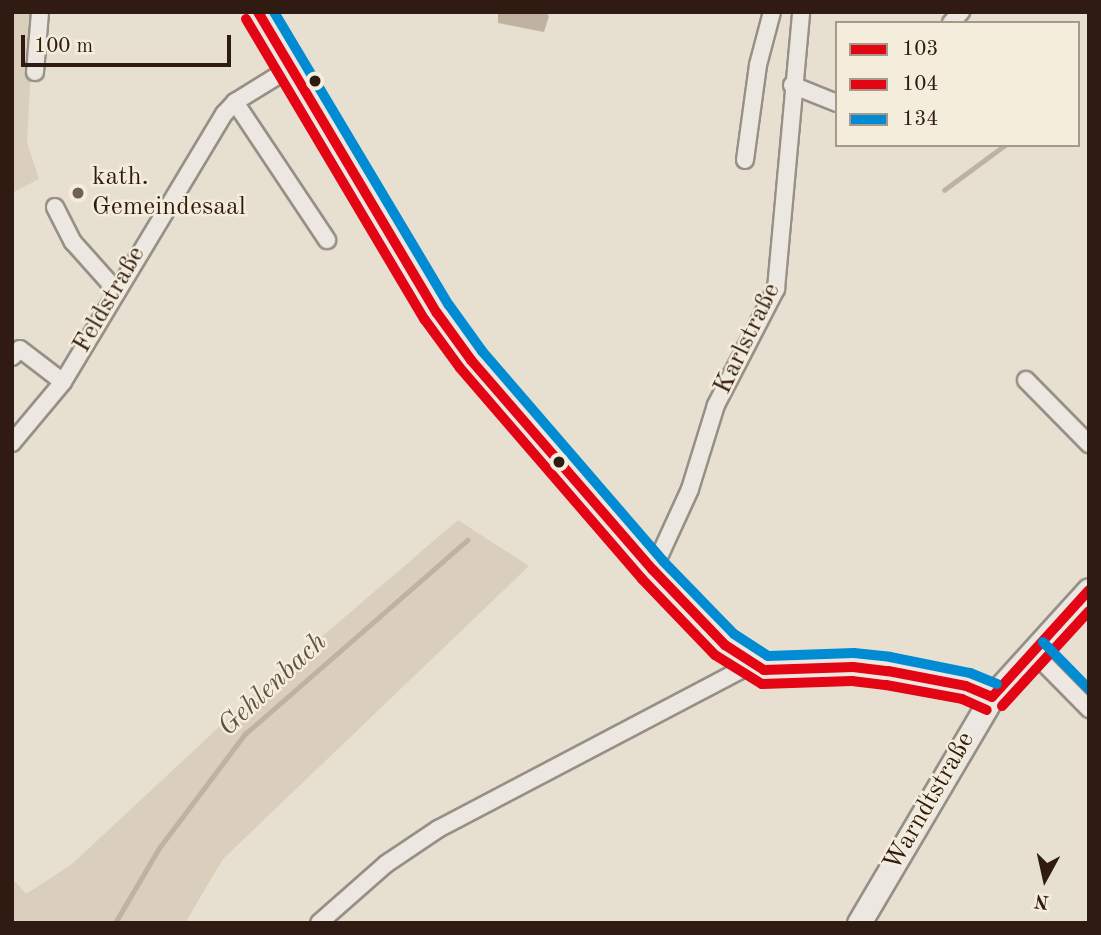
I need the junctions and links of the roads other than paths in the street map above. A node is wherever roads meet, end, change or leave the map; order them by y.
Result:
1 (40, 12) edge
2 (258, 12) edge
3 (772, 12) edge
4 (801, 12) edge
5 (290, 68) junction
6 (35, 72) dead end
7 (792, 85) junction
8 (235, 102) junction
9 (835, 102) edge
10 (745, 160) dead end
11 (55, 207) dead end
12 (327, 240) dead end
13 (115, 289) junction
14 (12, 357) edge
15 (1026, 380) dead end
16 (63, 382) junction
17 (12, 443) edge
18 (1089, 443) edge
19 (653, 570) junction
20 (1089, 590) edge
21 (1033, 652) junction
22 (750, 665) junction
23 (992, 697) junction
24 (1089, 709) edge
25 (319, 923) edge
26 (859, 923) edge

1 - 6 street
2 - 5 street
3 - 10 street
4 - 7 street, Karlstraße
5 - 8 street, Feldstraße
5 - 19 street
7 - 9 street
7 - 19 street, Karlstraße
8 - 12 street
8 - 13 street, Feldstraße
11 - 13 street
13 - 16 street, Feldstraße
14 - 16 street
15 - 18 street
16 - 17 street, Feldstraße
19 - 22 street
20 - 21 main road, Warndtstraße
21 - 23 main road, Warndtstraße
21 - 24 street
22 - 23 street
22 - 25 street
23 - 26 main road, Warndtstraße

